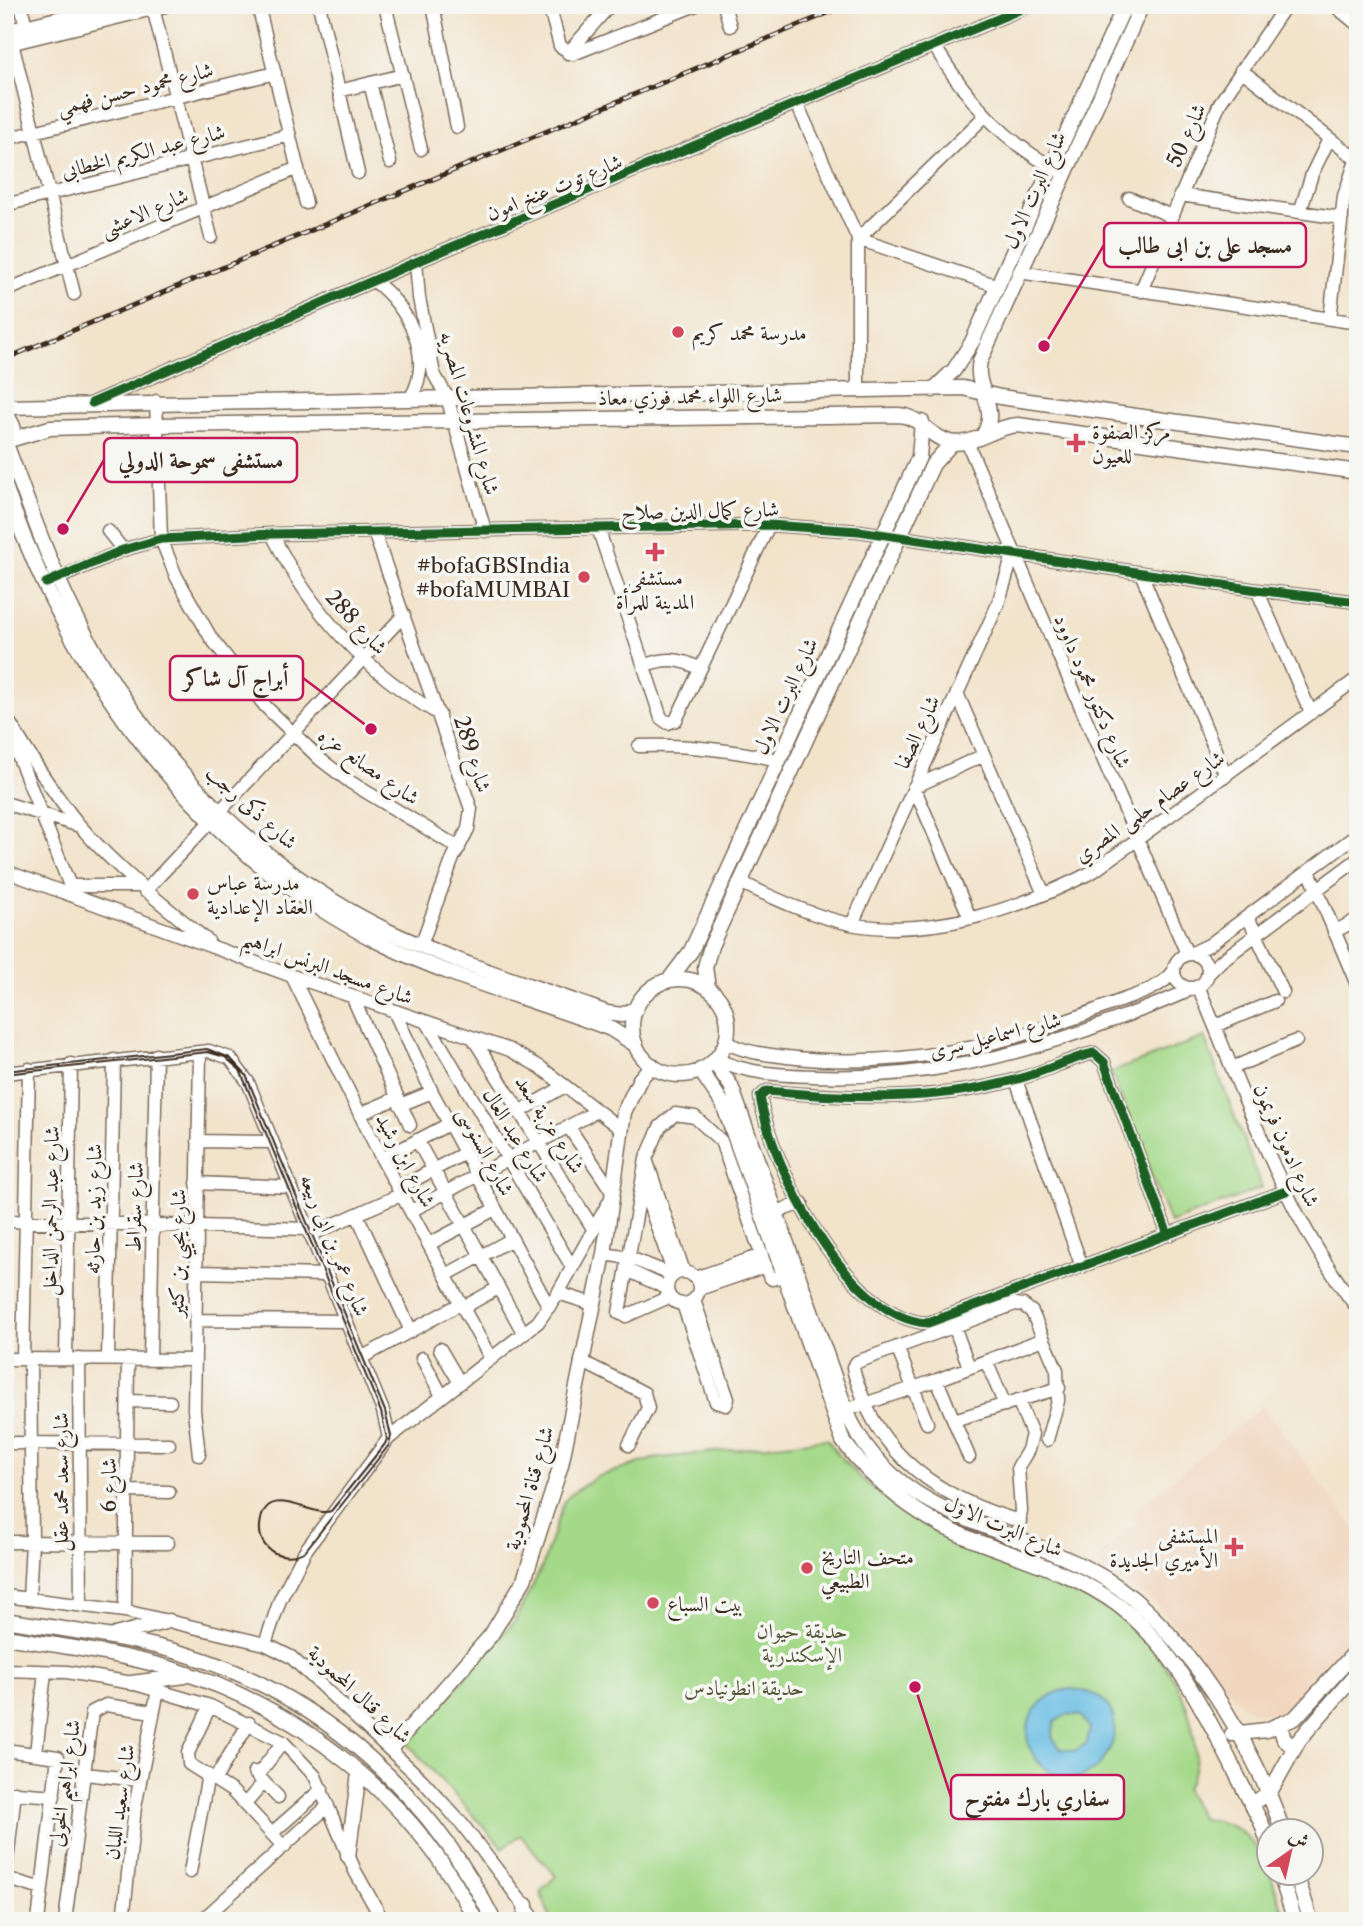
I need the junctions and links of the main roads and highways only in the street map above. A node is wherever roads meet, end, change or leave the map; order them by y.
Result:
1 (114, 5) edge
2 (1125, 5) edge
3 (1142, 5) edge
4 (159, 7) edge
5 (7, 40) edge
6 (1058, 170) junction
7 (1034, 224) junction
8 (933, 390) junction
9 (984, 394) junction
10 (1033, 400) junction
11 (5, 409) edge
12 (922, 422) junction
13 (1030, 426) junction
14 (984, 433) junction
15 (960, 442) junction
16 (7, 443) edge
17 (1358, 447) edge
18 (1358, 472) edge
19 (5, 486) edge
20 (887, 528) junction
21 (902, 532) junction
22 (876, 550) junction
23 (891, 556) junction
24 (52, 581) junction
25 (761, 799) junction
26 (775, 806) junction
27 (214, 814) junction
28 (669, 980) junction
29 (708, 988) junction
30 (636, 1008) junction
31 (636, 1045) junction
32 (715, 1060) junction
33 (652, 1065) junction
34 (701, 1070) junction
35 (5, 1620) edge
36 (169, 1621) road end
37 (5, 1637) edge
38 (111, 1637) junction
39 (1358, 1649) edge
40 (1358, 1672) edge
41 (190, 1675) junction
42 (132, 1683) road end
43 (1280, 1726) junction
44 (1237, 1733) junction
45 (1216, 1737) junction
46 (1294, 1748) junction
47 (391, 1749) road end
48 (359, 1773) junction
49 (1270, 1792) junction
50 (1251, 1805) junction
51 (1257, 1818) edge
52 (1278, 1818) edge
53 (348, 1856) road end
54 (1284, 1888) edge
55 (1300, 1888) edge
56 (526, 1905) road end
57 (476, 1921) edge
58 (494, 1921) edge
59 (524, 1921) edge
60 (1295, 1921) edge
61 (1311, 1921) edge

1 - 5 main road
2 - 6 main road, شارع البرت الاول
3 - 6 main road, شارع البرت الاول
4 - 5 main road
6 - 7 main road, شارع البرت الاول
7 - 8 main road, شارع البرت الاول
7 - 9 main road, شارع البرت الاول
8 - 9 main road, شارع اللواء محمد فوزي معاذ
8 - 11 main road, شارع اللواء محمد فوزي معاذ
9 - 10 main road, شارع اللواء محمد فوزي معاذ
9 - 14 main road, شارع البرت الاول
10 - 13 main road
10 - 17 main road, شارع اللواء محمد فوزي معاذ
11 - 16 main road, شارع ذكى رجب
12 - 15 main road, شارع اللواء محمد فوزي معاذ
12 - 16 main road, شارع اللواء محمد فوزي معاذ
12 - 20 main road, شارع البرت الاول
13 - 14 main road
13 - 18 main road
14 - 15 main road
15 - 21 main road, شارع البرت الاول
16 - 24 main road, شارع ذكى رجب
19 - 24 main road, شارع ذكى رجب
20 - 21 main road
20 - 22 main road, شارع البرت الاول
21 - 23 main road, شارع البرت الاول
22 - 23 main road
22 - 25 main road, شارع البرت الاول
23 - 26 main road, شارع البرت الاول
24 - 27 main road, شارع ذكى رجب
25 - 26 main road
25 - 28 main road, شارع البرت الاول
26 - 29 main road, شارع البرت الاول
27 - 30 main road, شارع ذكى رجب
27 - 31 main road, شارع ذكى رجب
28 - 29 main road
28 - 30 main road
29 - 32 main road
30 - 31 main road
31 - 33 main road
32 - 34 main road
32 - 44 main road, شارع البرت الاول
33 - 34 main road
33 - 47 main road, شارع قناة المحمودية
34 - 45 main road, شارع البرت الاول
35 - 38 main road
36 - 38 main road
37 - 41 main road
38 - 58 main road
39 - 43 main road
40 - 46 main road
41 - 42 main road
41 - 48 main road
43 - 44 main road
43 - 46 main road
44 - 45 main road
44 - 49 main road, شارع البرت الاول
45 - 50 main road, شارع البرت الاول
46 - 49 main road
48 - 53 main road
48 - 57 main road
49 - 50 main road
49 - 52 main road, شارع البرت الاول
50 - 51 main road, شارع البرت الاول
54 - 60 main road
55 - 61 main road
56 - 59 main road

